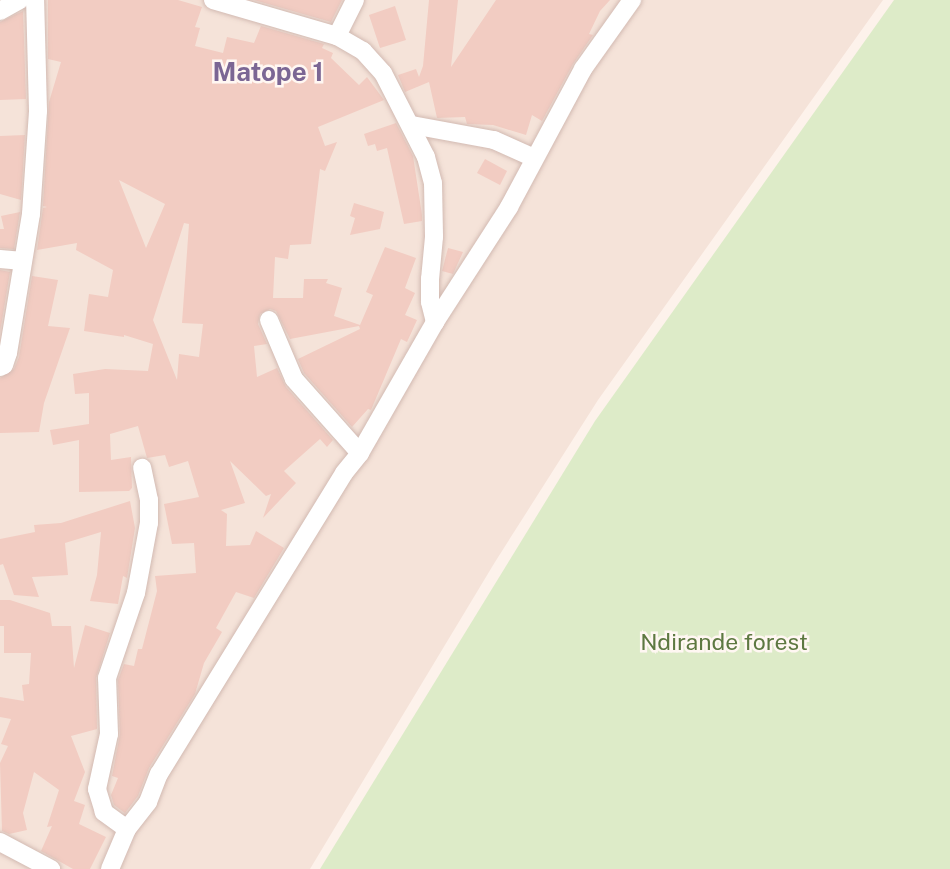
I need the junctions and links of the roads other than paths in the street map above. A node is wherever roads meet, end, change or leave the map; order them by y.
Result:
1 (20, 0) edge
2 (35, 0) edge
3 (213, 0) edge
4 (355, 0) edge
5 (632, 0) edge
6 (0, 11) edge
7 (337, 36) junction
8 (412, 125) junction
9 (534, 158) junction
10 (0, 259) edge
11 (23, 261) junction
12 (269, 320) dead end
13 (435, 322) junction
14 (0, 367) edge
15 (360, 453) junction
16 (142, 468) dead end
17 (127, 829) junction
18 (0, 842) edge
19 (51, 869) edge
20 (110, 869) edge

1 - 6 street
2 - 11 street
3 - 7 street
4 - 7 street
5 - 9 street
7 - 8 street
8 - 9 street
8 - 13 street
9 - 13 street
10 - 11 street
11 - 14 street
12 - 15 street
13 - 15 street
15 - 17 street
16 - 17 street
17 - 20 street
18 - 19 street

